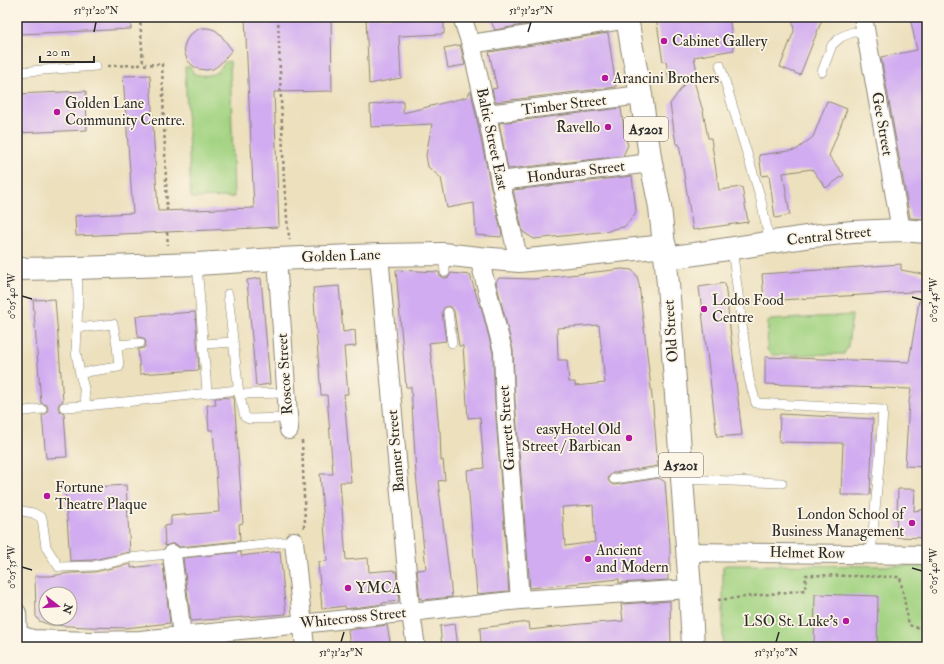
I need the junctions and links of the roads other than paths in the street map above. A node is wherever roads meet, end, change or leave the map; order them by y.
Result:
1 (462, 17) edge
2 (628, 18) edge
3 (578, 22) edge
4 (539, 25) edge
5 (864, 25) edge
6 (471, 44) junction
7 (96, 66) road end
8 (720, 66) dead end
9 (17, 72) edge
10 (822, 72) dead end
11 (641, 95) junction
12 (487, 114) junction
13 (651, 163) junction
14 (500, 181) junction
15 (901, 230) junction
16 (927, 232) edge
17 (770, 243) junction
18 (732, 248) junction
19 (284, 251) junction
20 (665, 252) junction
21 (379, 254) junction
22 (479, 258) junction
23 (519, 261) junction
24 (197, 264) junction
25 (77, 268) junction
26 (17, 269) edge
27 (228, 294) dead end
28 (448, 312) dead end
29 (76, 326) junction
30 (233, 342) junction
31 (140, 343) dead end
32 (452, 343) dead end
33 (204, 344) junction
34 (117, 345) junction
35 (80, 374) junction
36 (207, 392) junction
37 (238, 392) junction
38 (286, 393) junction
39 (86, 406) junction
40 (64, 407) dead end
41 (42, 409) dead end
42 (17, 412) edge
43 (288, 424) joint
44 (682, 474) junction
45 (614, 478) dead end
46 (782, 483) dead end
47 (17, 510) edge
48 (294, 541) joint
49 (687, 552) junction
50 (172, 554) junction
51 (871, 554) junction
52 (927, 556) edge
53 (690, 589) junction
54 (520, 600) junction
55 (410, 612) junction
56 (17, 613) edge
57 (302, 624) junction
58 (182, 636) junction
59 (25, 639) edge
60 (305, 647) edge
61 (416, 647) edge
62 (693, 647) edge

1 - 6 street, Baltic Street East
2 - 3 street
2 - 11 street, Old Street / A5201
3 - 4 street
4 - 6 street
5 - 10 lane
5 - 15 street, Gee Street
6 - 12 street, Baltic Street East
7 - 9 lane
8 - 17 lane
11 - 12 street, Timber Street
11 - 13 street, Old Street / A5201
12 - 14 street, Baltic Street East
13 - 14 street, Honduras Street
13 - 20 street, Old Street / A5201
14 - 23 street, Baltic Street East
15 - 16 street, Central Street
15 - 17 street, Central Street
17 - 18 street, Central Street
18 - 20 street, Central Street
18 - 51 lane
19 - 21 street, Golden Lane
19 - 24 street, Golden Lane
19 - 38 street, Roscoe Street
20 - 23 street, Golden Lane
20 - 44 street, Old Street / A5201
21 - 22 street, Golden Lane
21 - 55 street, Banner Street
22 - 23 street, Golden Lane
22 - 54 street, Garrett Street
24 - 25 street, Golden Lane
24 - 33 lane
25 - 26 street, Golden Lane
25 - 29 lane
27 - 30 lane
28 - 32 lane
29 - 34 lane
29 - 35 lane
30 - 33 lane
30 - 37 lane
31 - 34 lane
33 - 36 lane
34 - 35 lane
35 - 39 lane
36 - 37 lane
36 - 39 lane
37 - 38 lane
37 - 43 lane
38 - 43 street, Roscoe Street
39 - 40 lane
41 - 42 lane
44 - 45 lane
44 - 46 lane
44 - 49 street, Old Street / A5201
47 - 50 lane
48 - 50 lane
48 - 57 street
49 - 51 street, Helmet Row
49 - 53 street, Old Street / A5201
50 - 58 street
51 - 52 street, Helmet Row
53 - 54 street, Whitecross Street
53 - 62 street, Old Street / A5201
54 - 55 street, Whitecross Street
55 - 57 street, Whitecross Street
55 - 61 street, Banner Street
56 - 59 street
57 - 58 street, Whitecross Street
57 - 60 street
58 - 59 street, Whitecross Street

